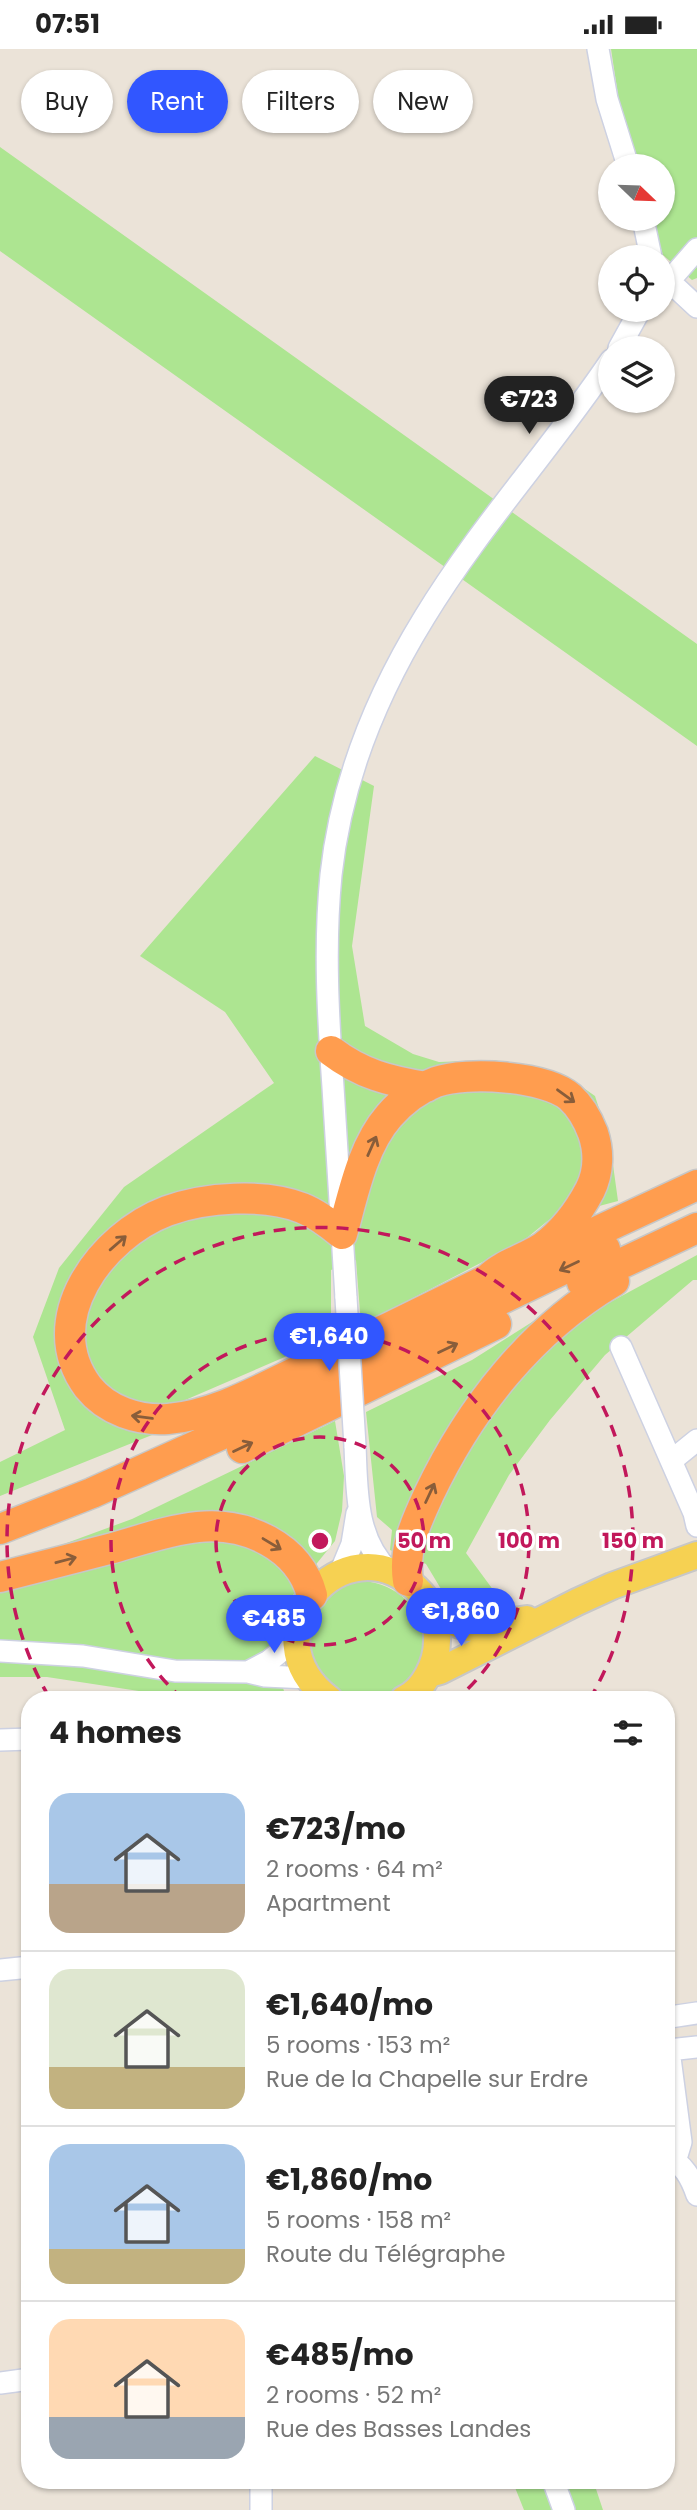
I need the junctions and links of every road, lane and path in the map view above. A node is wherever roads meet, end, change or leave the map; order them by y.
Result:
1 (598, 49) edge
2 (624, 154) edge
3 (697, 250) edge
4 (675, 272) edge
5 (675, 289) edge
6 (697, 307) edge
7 (598, 377) edge
8 (331, 1051) junction
9 (426, 1087) junction
10 (697, 1185) edge
11 (697, 1205) edge
12 (697, 1228) edge
13 (342, 1234) junction
14 (697, 1240) edge
15 (488, 1279) junction
16 (388, 1329) junction
17 (621, 1347) dead end
18 (697, 1440) edge
19 (671, 1461) junction
20 (358, 1508) junction
21 (43, 1511) junction
22 (697, 1526) edge
23 (0, 1529) edge
24 (0, 1551) edge
25 (697, 1555) edge
26 (340, 1573) junction
27 (399, 1576) junction
28 (0, 1577) edge
29 (312, 1595) junction
30 (434, 1616) junction
31 (546, 1616) junction
32 (296, 1639) junction
33 (0, 1651) edge
34 (248, 1672) junction
35 (429, 1674) junction
36 (308, 1678) junction
37 (318, 1691) edge
38 (415, 1691) edge
39 (21, 1739) edge
40 (0, 1740) edge
41 (21, 1968) edge
42 (0, 1970) edge
43 (697, 2013) edge
44 (675, 2016) edge
45 (697, 2047) edge
46 (675, 2049) edge
47 (675, 2100) edge
48 (675, 2152) edge
49 (675, 2162) edge
50 (697, 2195) edge
51 (21, 2380) edge
52 (0, 2383) edge
53 (261, 2489) edge
54 (541, 2489) edge
55 (556, 2489) edge
56 (261, 2510) edge
57 (549, 2510) edge
58 (564, 2510) edge

1 - 2 street
3 - 4 street
5 - 6 street
7 - 8 street
8 - 9 highway
8 - 13 street
13 -> 9 highway
9 -> 15 highway
10 - 15 highway
11 -> 21 highway
24 -> 12 highway
16 -> 13 highway
13 - 20 street, bridge
27 -> 14 highway
15 - 16 highway
16 - 21 highway
17 - 19 street
18 - 19 street
19 - 22 street
20 - 26 street
20 - 27 street
21 - 23 highway
25 - 31 main road
26 - 27 main road
26 - 29 main road
27 - 30 main road
28 -> 29 highway
29 - 32 main road
30 - 31 main road
30 - 35 main road
31 - 35 main road
32 - 34 street
32 - 36 main road
33 - 34 street
34 - 36 street
35 - 38 main road
36 - 37 main road
39 - 40 street
41 - 42 street
43 - 44 street
45 - 46 street
47 - 48 street
49 - 50 street
51 - 52 street
53 - 56 street
54 - 57 street
55 - 58 street

